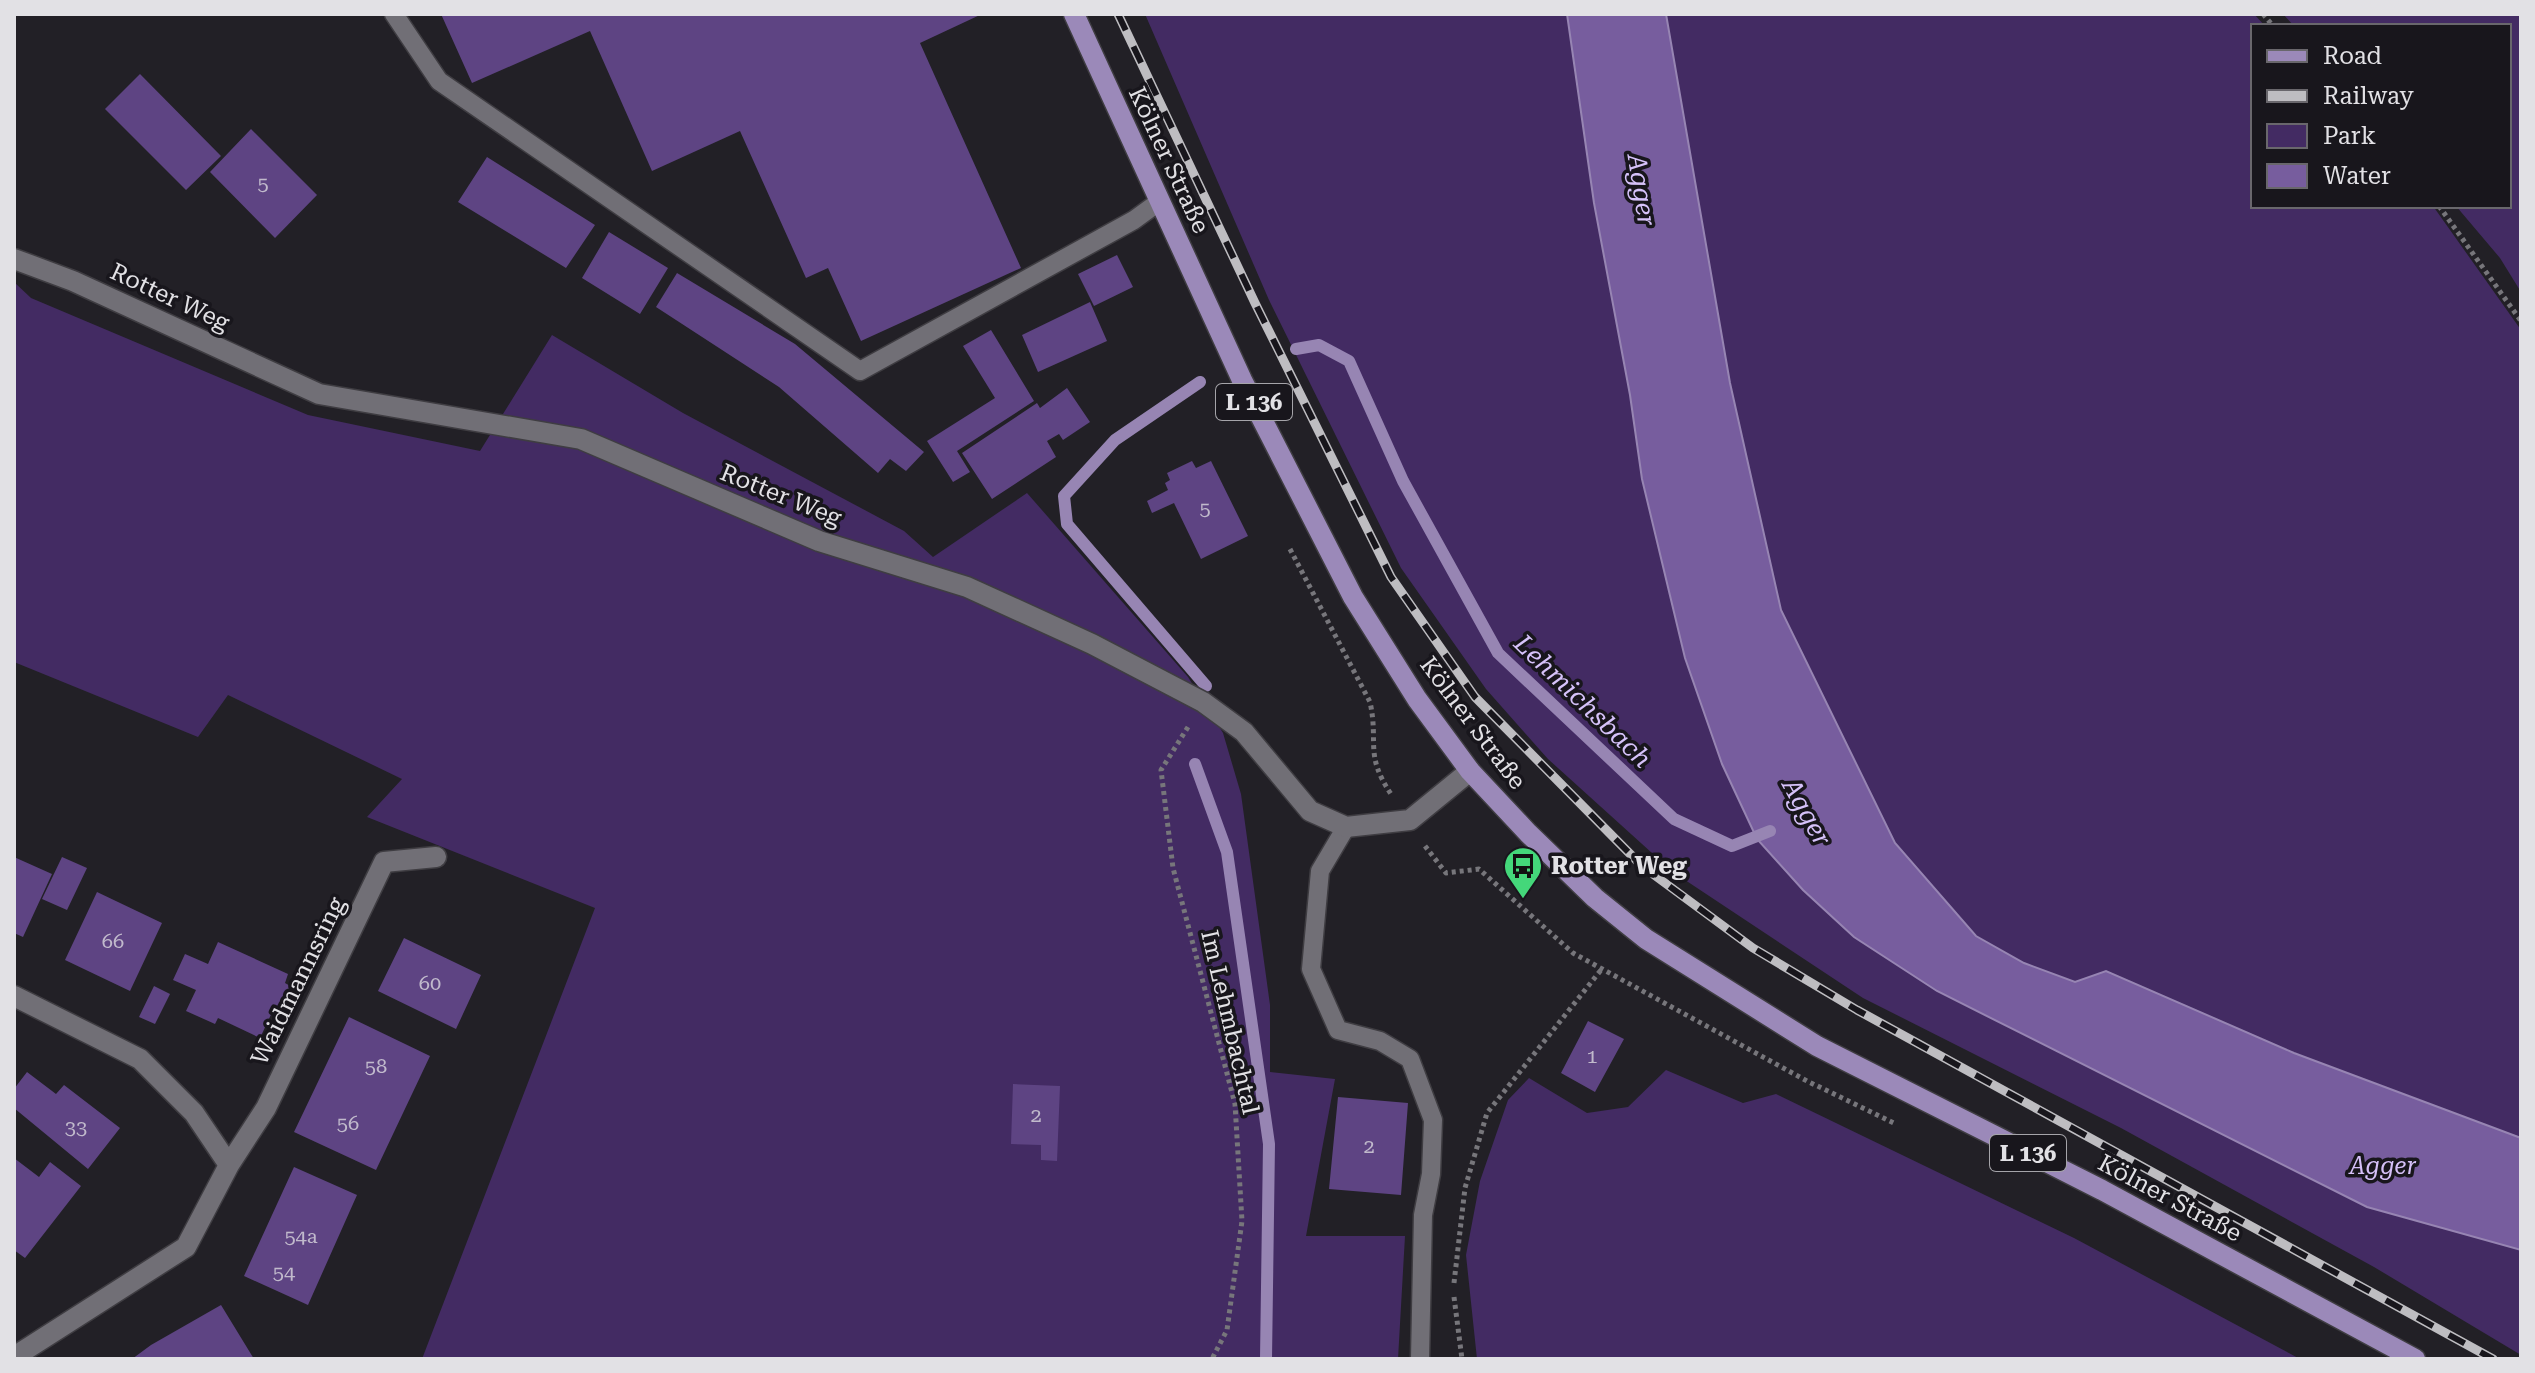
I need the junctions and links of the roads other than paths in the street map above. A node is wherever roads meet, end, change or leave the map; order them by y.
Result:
1 (394, 14) edge
2 (1074, 14) edge
3 (1160, 201) junction
4 (14, 259) edge
5 (1470, 771) junction
6 (1346, 827) junction
7 (436, 857) dead end
8 (14, 996) edge
9 (229, 1165) junction
10 (14, 1357) edge
11 (1420, 1359) edge
12 (2415, 1359) edge

1 - 3 lane
2 - 3 main road, Kölner Straße / L 136
3 - 5 main road, Kölner Straße / L 136
4 - 6 street, Rotter Weg
5 - 6 street
5 - 12 main road, Kölner Straße / L 136
6 - 11 lane
7 - 9 street, Waidmannsring
8 - 9 street
9 - 10 street, Waidmannsring

